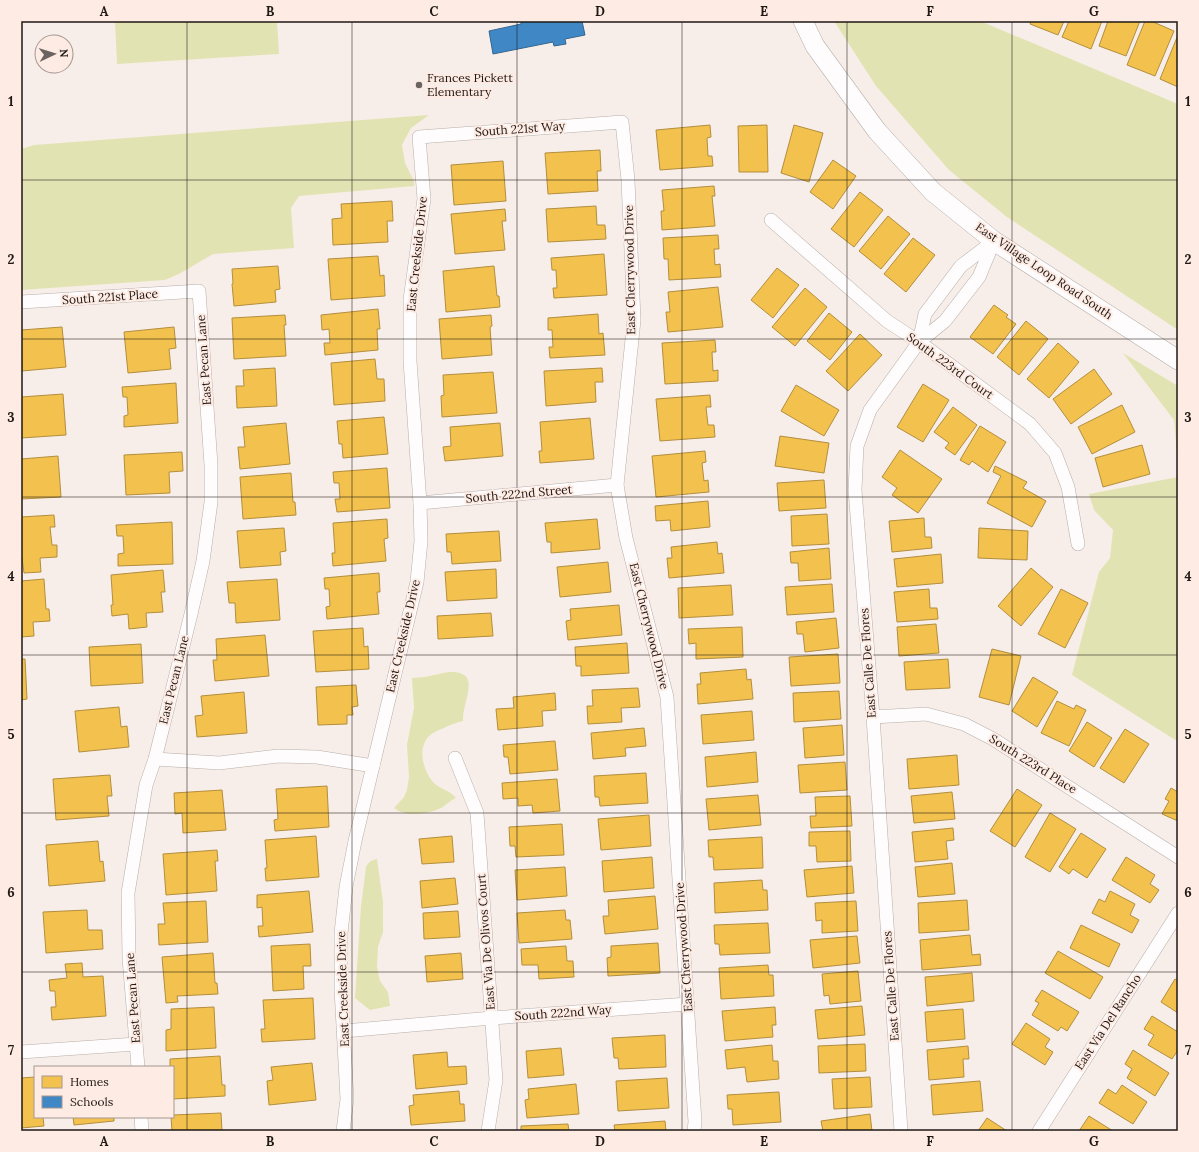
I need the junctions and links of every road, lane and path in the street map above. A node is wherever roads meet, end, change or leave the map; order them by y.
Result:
1 (803, 21) edge
2 (622, 122) joint
3 (419, 137) joint
4 (771, 220) dead end
5 (994, 241) junction
6 (199, 291) joint
7 (21, 302) edge
8 (918, 342) junction
9 (1178, 360) edge
10 (617, 485) junction
11 (420, 503) junction
12 (1078, 544) dead end
13 (873, 717) junction
14 (455, 758) dead end
15 (155, 759) junction
16 (373, 766) junction
17 (1178, 856) edge
18 (1178, 913) edge
19 (688, 1004) junction
20 (492, 1018) junction
21 (344, 1031) junction
22 (136, 1044) junction
23 (21, 1052) edge
24 (138, 1066) edge
25 (141, 1118) edge
26 (142, 1131) edge
27 (343, 1131) edge
28 (488, 1131) edge
29 (694, 1131) edge
30 (901, 1131) edge
31 (1039, 1131) edge

1 - 5 street, East Village Loop Road South
2 - 3 street, South 221st Way
2 - 10 street, East Cherrywood Drive
3 - 11 street, East Creekside Drive
4 - 8 street, South 223rd Court
5 - 8 street
5 - 8 street, East Calle De Flores
5 - 9 street, East Village Loop Road South
6 - 7 street, South 221st Place
6 - 15 street, East Pecan Lane
8 - 12 street, South 223rd Court
8 - 13 street, East Calle De Flores
10 - 11 street, South 222nd Street
10 - 19 street, East Cherrywood Drive
11 - 16 street, East Creekside Drive
13 - 17 street, South 223rd Place
13 - 30 street, East Calle De Flores
14 - 20 street, East Via De Olivos Court
15 - 16 street
15 - 22 street, East Pecan Lane
16 - 21 street, East Creekside Drive
18 - 31 street, East Via Del Rancho
19 - 20 street, South 222nd Way
19 - 29 street, East Cherrywood Drive
20 - 21 street, South 222nd Way
20 - 28 street, East Via De Olivos Court
21 - 27 street, East Creekside Drive
22 - 23 street
22 - 24 street, East Pecan Lane
25 - 26 street

